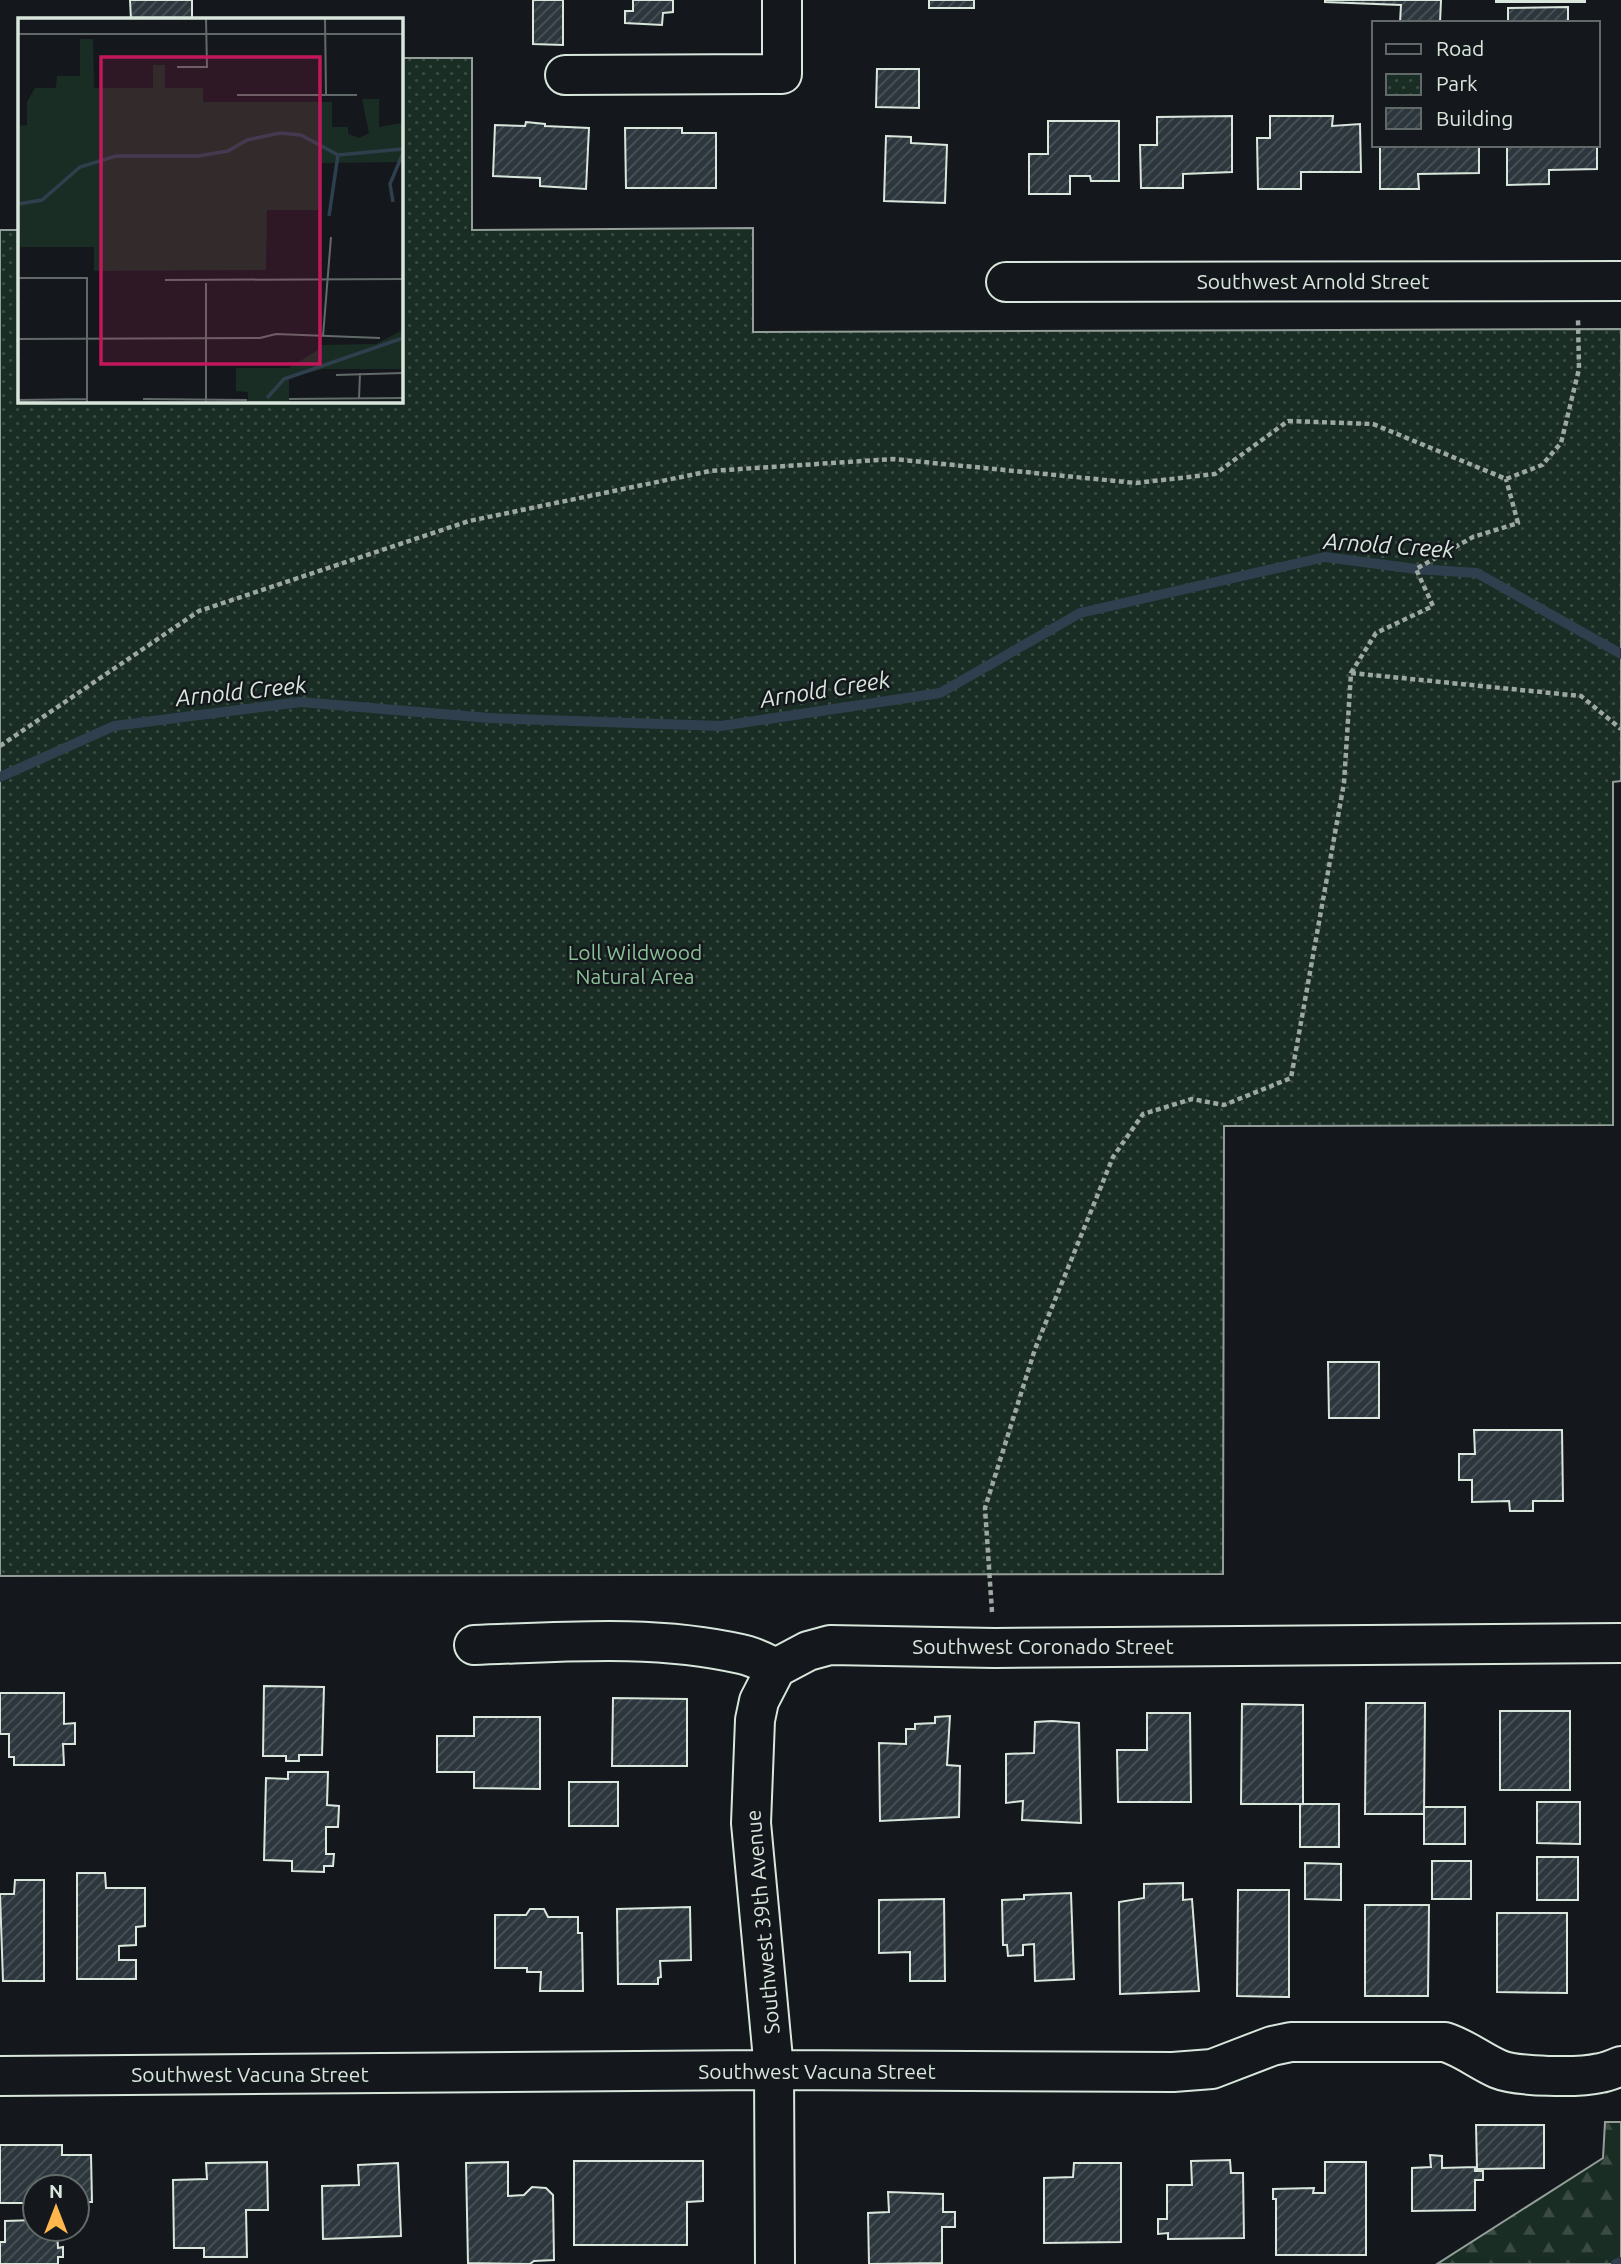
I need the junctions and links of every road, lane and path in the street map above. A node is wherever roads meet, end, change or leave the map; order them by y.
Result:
1 (782, 0) edge
2 (565, 75) dead end
3 (1578, 280) junction
4 (1621, 281) edge
5 (1006, 282) dead end
6 (1506, 479) junction
7 (1351, 673) junction
8 (1621, 729) edge
9 (0, 746) edge
10 (1621, 1643) edge
11 (474, 1644) dead end
12 (995, 1648) junction
13 (776, 1668) junction
14 (1621, 2066) edge
15 (775, 2070) junction
16 (0, 2076) edge
17 (775, 2264) edge

1 - 2 street
3 - 4 street, Southwest Arnold Street
3 - 5 street, Southwest Arnold Street
3 - 6 path
6 - 7 path
6 - 9 path
7 - 8 path
7 - 12 path
10 - 12 street, Southwest Coronado Street
11 - 13 street
12 - 13 street, Southwest Coronado Street
13 - 15 street, Southwest 39th Avenue
14 - 15 street, Southwest Vacuna Street
15 - 16 street, Southwest Vacuna Street
15 - 17 street, Southwest 39th Avenue

